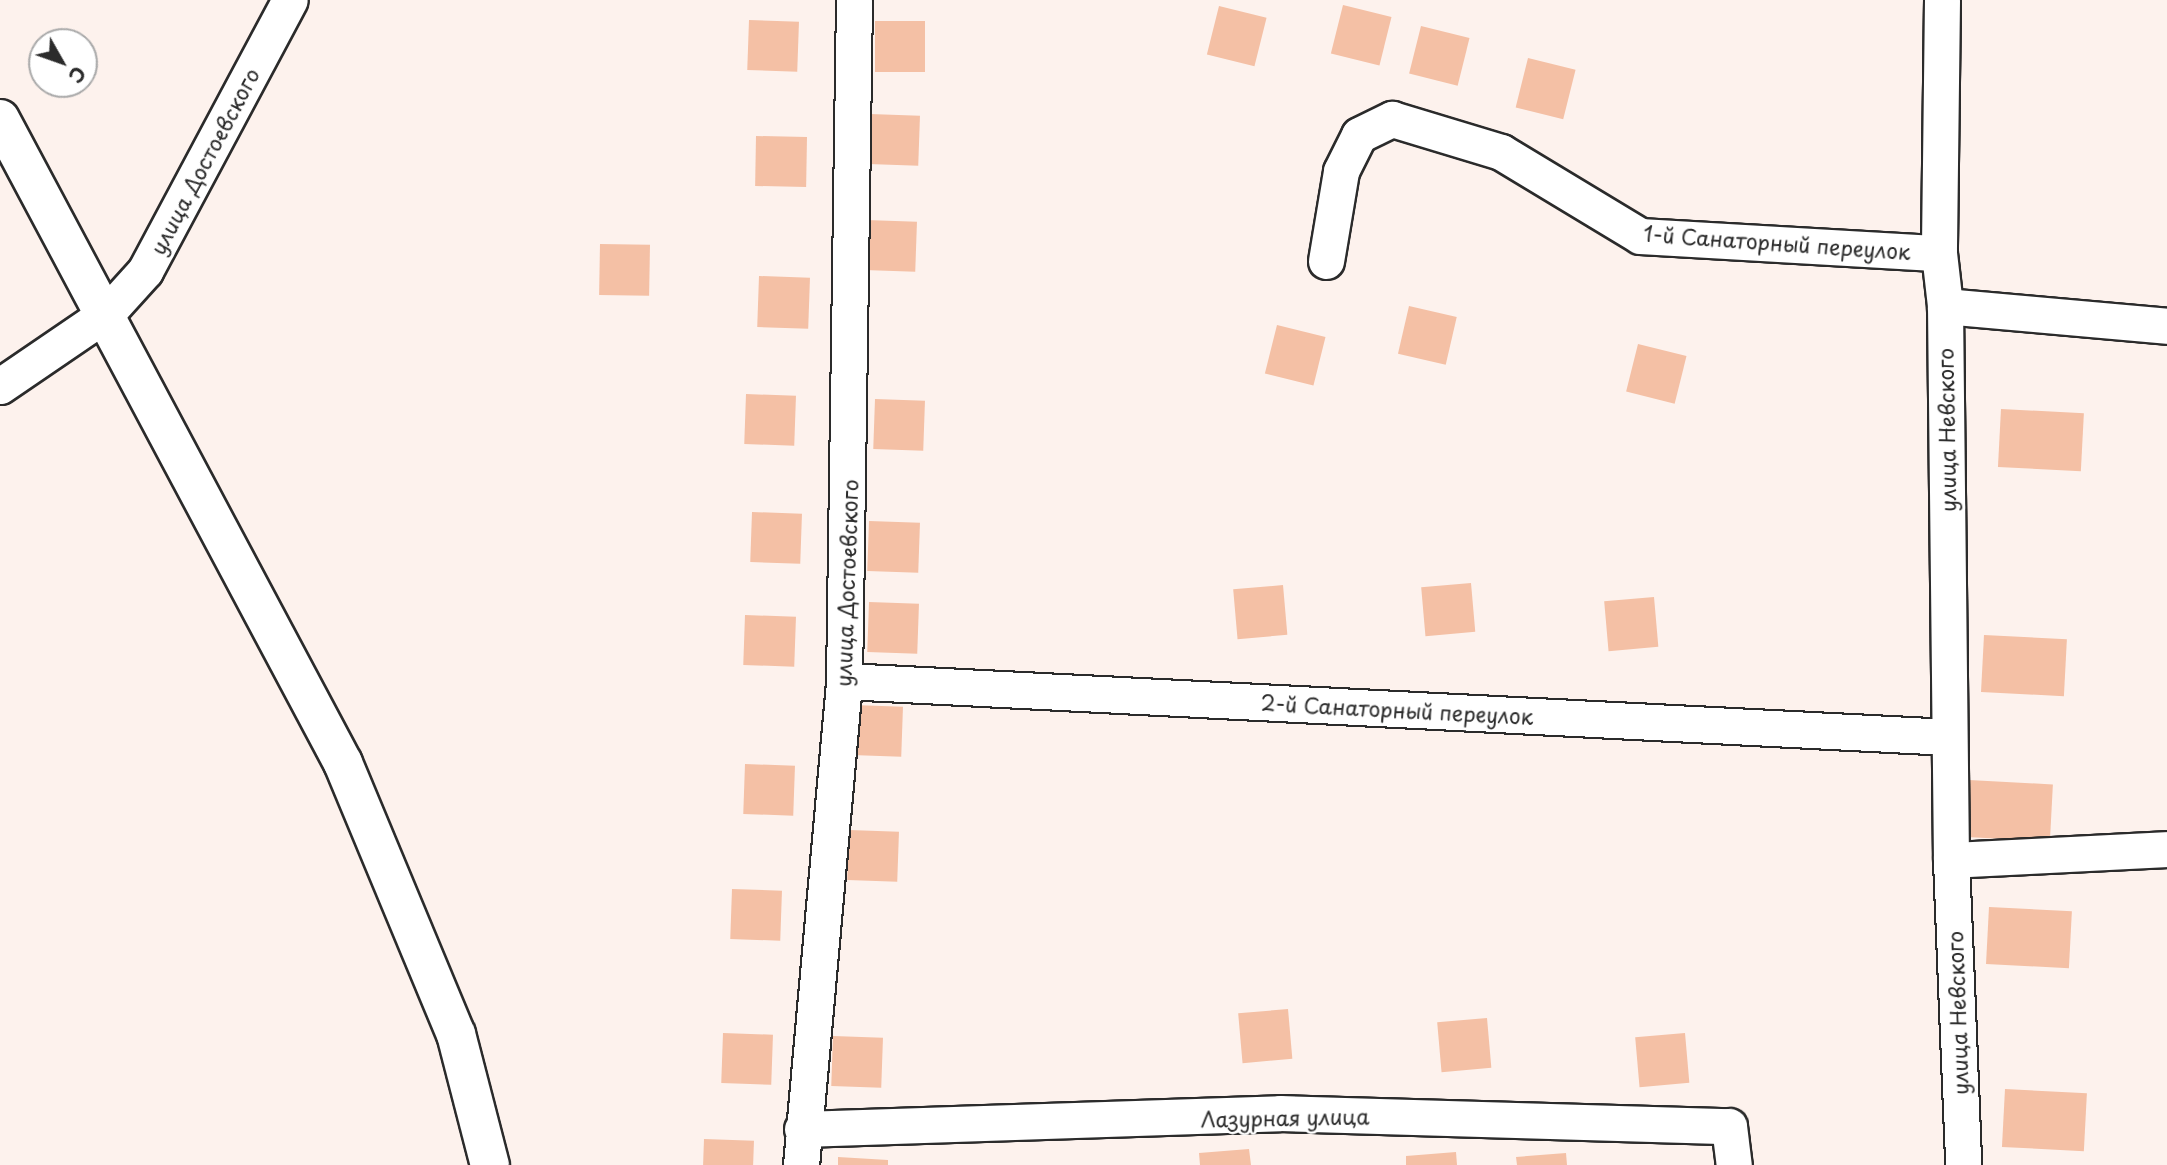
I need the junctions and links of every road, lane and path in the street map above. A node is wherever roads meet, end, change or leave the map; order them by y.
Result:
1 (290, 0) edge
2 (854, 0) edge
3 (1942, 0) edge
4 (0, 119) edge
5 (1939, 253) junction
6 (1326, 261) dead end
7 (1945, 306) junction
8 (107, 313) junction
9 (2167, 326) edge
10 (0, 386) edge
11 (844, 681) junction
12 (1949, 737) junction
13 (2167, 849) edge
14 (1951, 860) junction
15 (802, 1129) junction
16 (490, 1165) edge
17 (801, 1165) edge
18 (1734, 1165) edge
19 (1963, 1165) edge

1 - 8 street, улица Достоевского
2 - 11 street, улица Достоевского
3 - 5 street, улица Невского
4 - 8 street
5 - 6 street, 1-й Санаторный переулок
5 - 7 street, улица Невского
7 - 9 street
7 - 12 street, улица Невского
8 - 10 street, улица Достоевского
8 - 16 street
11 - 12 street, 2-й Санаторный переулок
11 - 15 street, улица Достоевского
12 - 14 street, улица Невского
13 - 14 street
14 - 19 street, улица Невского
15 - 17 street, улица Достоевского
15 - 18 street, Лазурная улица

